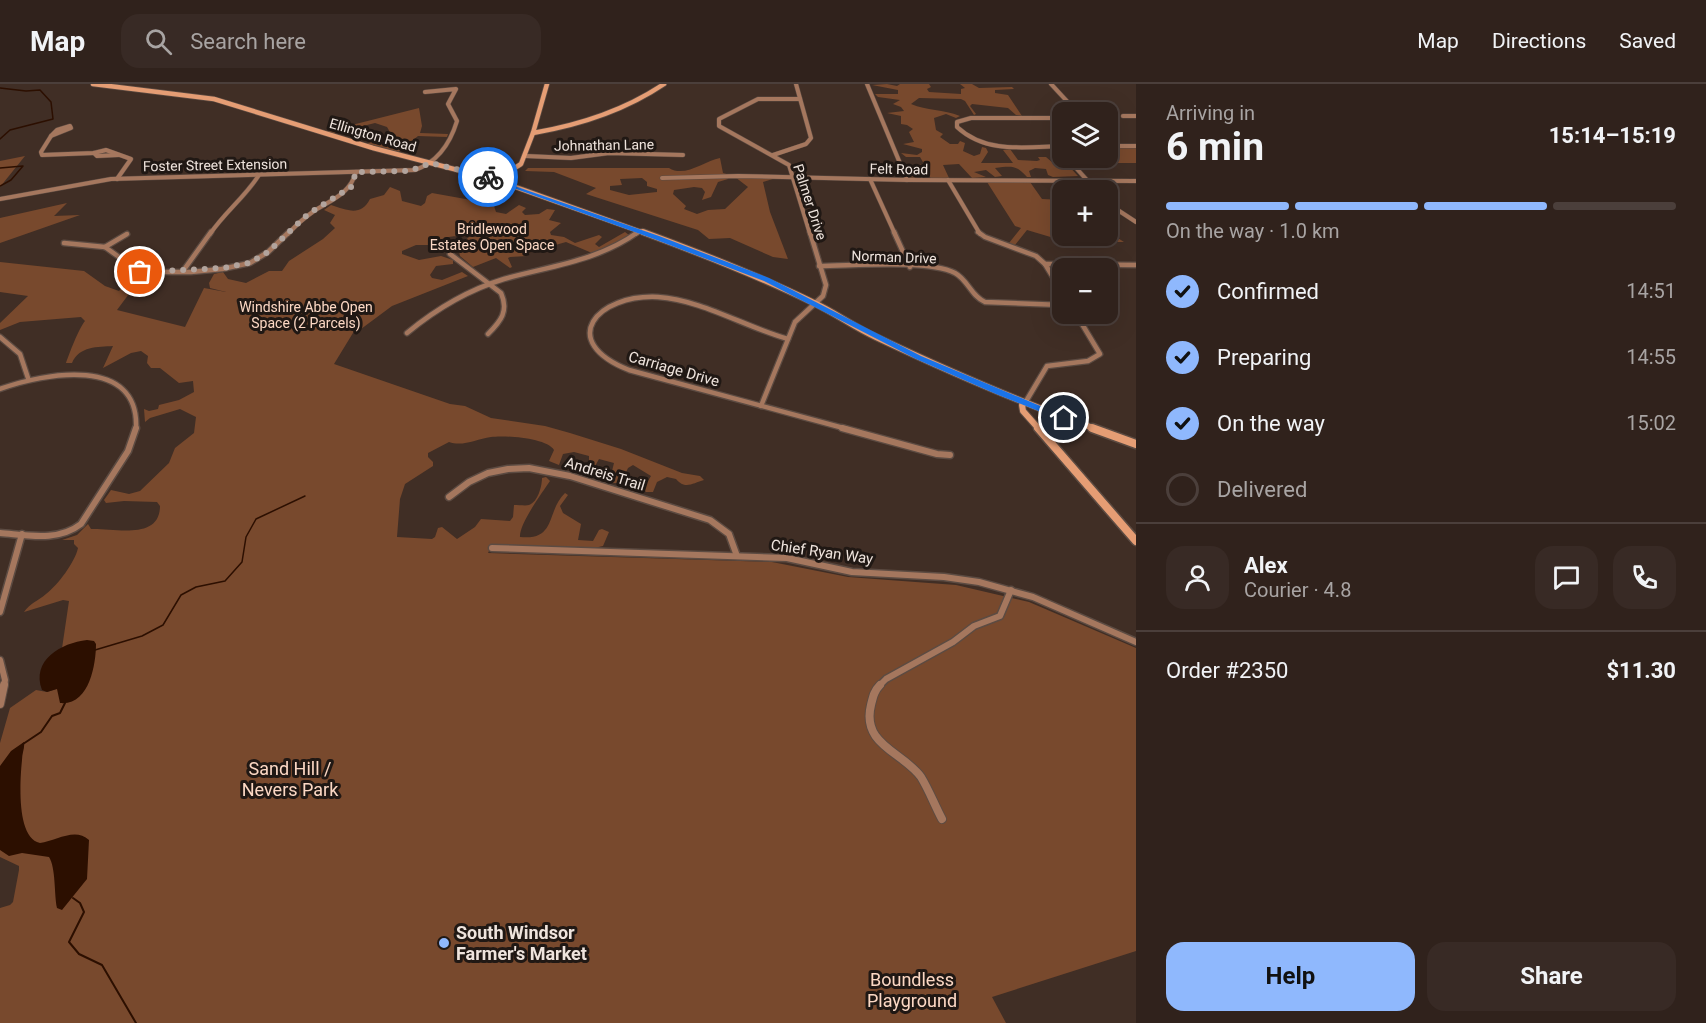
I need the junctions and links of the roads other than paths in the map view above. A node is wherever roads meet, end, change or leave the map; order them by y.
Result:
1 (93, 84) edge
2 (547, 84) edge
3 (664, 84) edge
4 (796, 84) edge
5 (867, 84) edge
6 (1051, 84) edge
7 (424, 92) dead end
8 (800, 99) junction
9 (1068, 102) edge
10 (1123, 116) dead end
11 (1136, 116) edge
12 (1052, 118) edge
13 (533, 133) junction
14 (51, 136) junction
15 (1052, 146) edge
16 (1136, 146) edge
17 (1118, 147) edge
18 (683, 155) dead end
19 (773, 155) junction
20 (526, 156) junction
21 (431, 163) junction
22 (1076, 168) edge
23 (356, 172) junction
24 (259, 176) junction
25 (793, 177) junction
26 (117, 178) junction
27 (662, 178) dead end
28 (870, 179) junction
29 (496, 180) junction
30 (907, 180) junction
31 (948, 180) junction
32 (1086, 180) edge
33 (1052, 181) edge
34 (1118, 181) edge
35 (1136, 181) edge
36 (0, 199) edge
37 (1118, 210) edge
38 (1136, 222) edge
39 (640, 231) junction
40 (127, 234) dead end
41 (64, 243) dead end
42 (105, 247) junction
43 (450, 254) dead end
44 (1045, 264) junction
45 (819, 266) junction
46 (1136, 266) edge
47 (910, 267) junction
48 (183, 271) junction
49 (1052, 276) edge
50 (491, 284) junction
51 (815, 303) junction
52 (1052, 305) edge
53 (1082, 324) edge
54 (407, 333) dead end
55 (488, 334) dead end
56 (0, 337) edge
57 (788, 339) junction
58 (28, 378) junction
59 (0, 389) edge
60 (1025, 403) junction
61 (761, 406) junction
62 (1136, 444) edge
63 (950, 454) dead end
64 (449, 497) dead end
65 (0, 533) edge
66 (22, 534) junction
67 (1136, 540) edge
68 (492, 548) dead end
69 (736, 556) junction
70 (1011, 590) junction
71 (0, 612) edge
72 (1136, 642) edge
73 (0, 660) edge
74 (0, 704) edge
75 (942, 819) dead end

1 - 21 main road, Ellington Road
2 - 13 main road
3 - 13 main road
4 - 8 street
5 - 30 street
6 - 9 street
7 - 21 street
8 - 19 street
8 - 19 street, Palmer Drive
10 - 11 street
12 - 15 street
13 - 20 main road
14 - 14 street
14 - 26 street
16 - 17 street
18 - 20 street, Johnathan Lane
19 - 25 street, Palmer Drive
20 - 29 main road
21 - 23 street, Foster Street Extension
21 - 29 main road, Ellington Road
22 - 32 street
23 - 24 street, Foster Street Extension
23 - 48 street
24 - 26 street, Foster Street Extension
24 - 48 street
25 - 27 street, Felt Road
25 - 28 street, Felt Road
25 - 45 street, Palmer Drive
26 - 36 street, Foster Street Extension
28 - 30 street, Felt Road
28 - 47 street
29 - 39 main road, Ellington Road
30 - 31 street, Felt Road
31 - 33 street, Felt Road
31 - 44 street
34 - 35 street, Felt Road
37 - 38 street
39 - 50 street
39 - 51 main road, Ellington Road
40 - 42 street
41 - 42 street
42 - 48 street
43 - 50 street
44 - 46 street
44 - 49 street
45 - 47 street, Norman Drive
45 - 51 street, Palmer Drive
47 - 52 street, Norman Drive
50 - 54 street
50 - 55 street
51 - 57 street
51 - 60 main road, Ellington Road
53 - 60 street
56 - 58 street
57 - 61 street
57 - 61 street, Carriage Drive
58 - 59 street
58 - 66 street
60 - 62 main road, Ellington Road
60 - 67 main road
61 - 63 street, Carriage Drive
64 - 69 street, Andreis Trail
65 - 66 street
66 - 71 street
68 - 69 street, Chief Ryan Way
69 - 70 street, Chief Ryan Way
70 - 72 street, Chief Ryan Way
70 - 75 street
73 - 74 street

